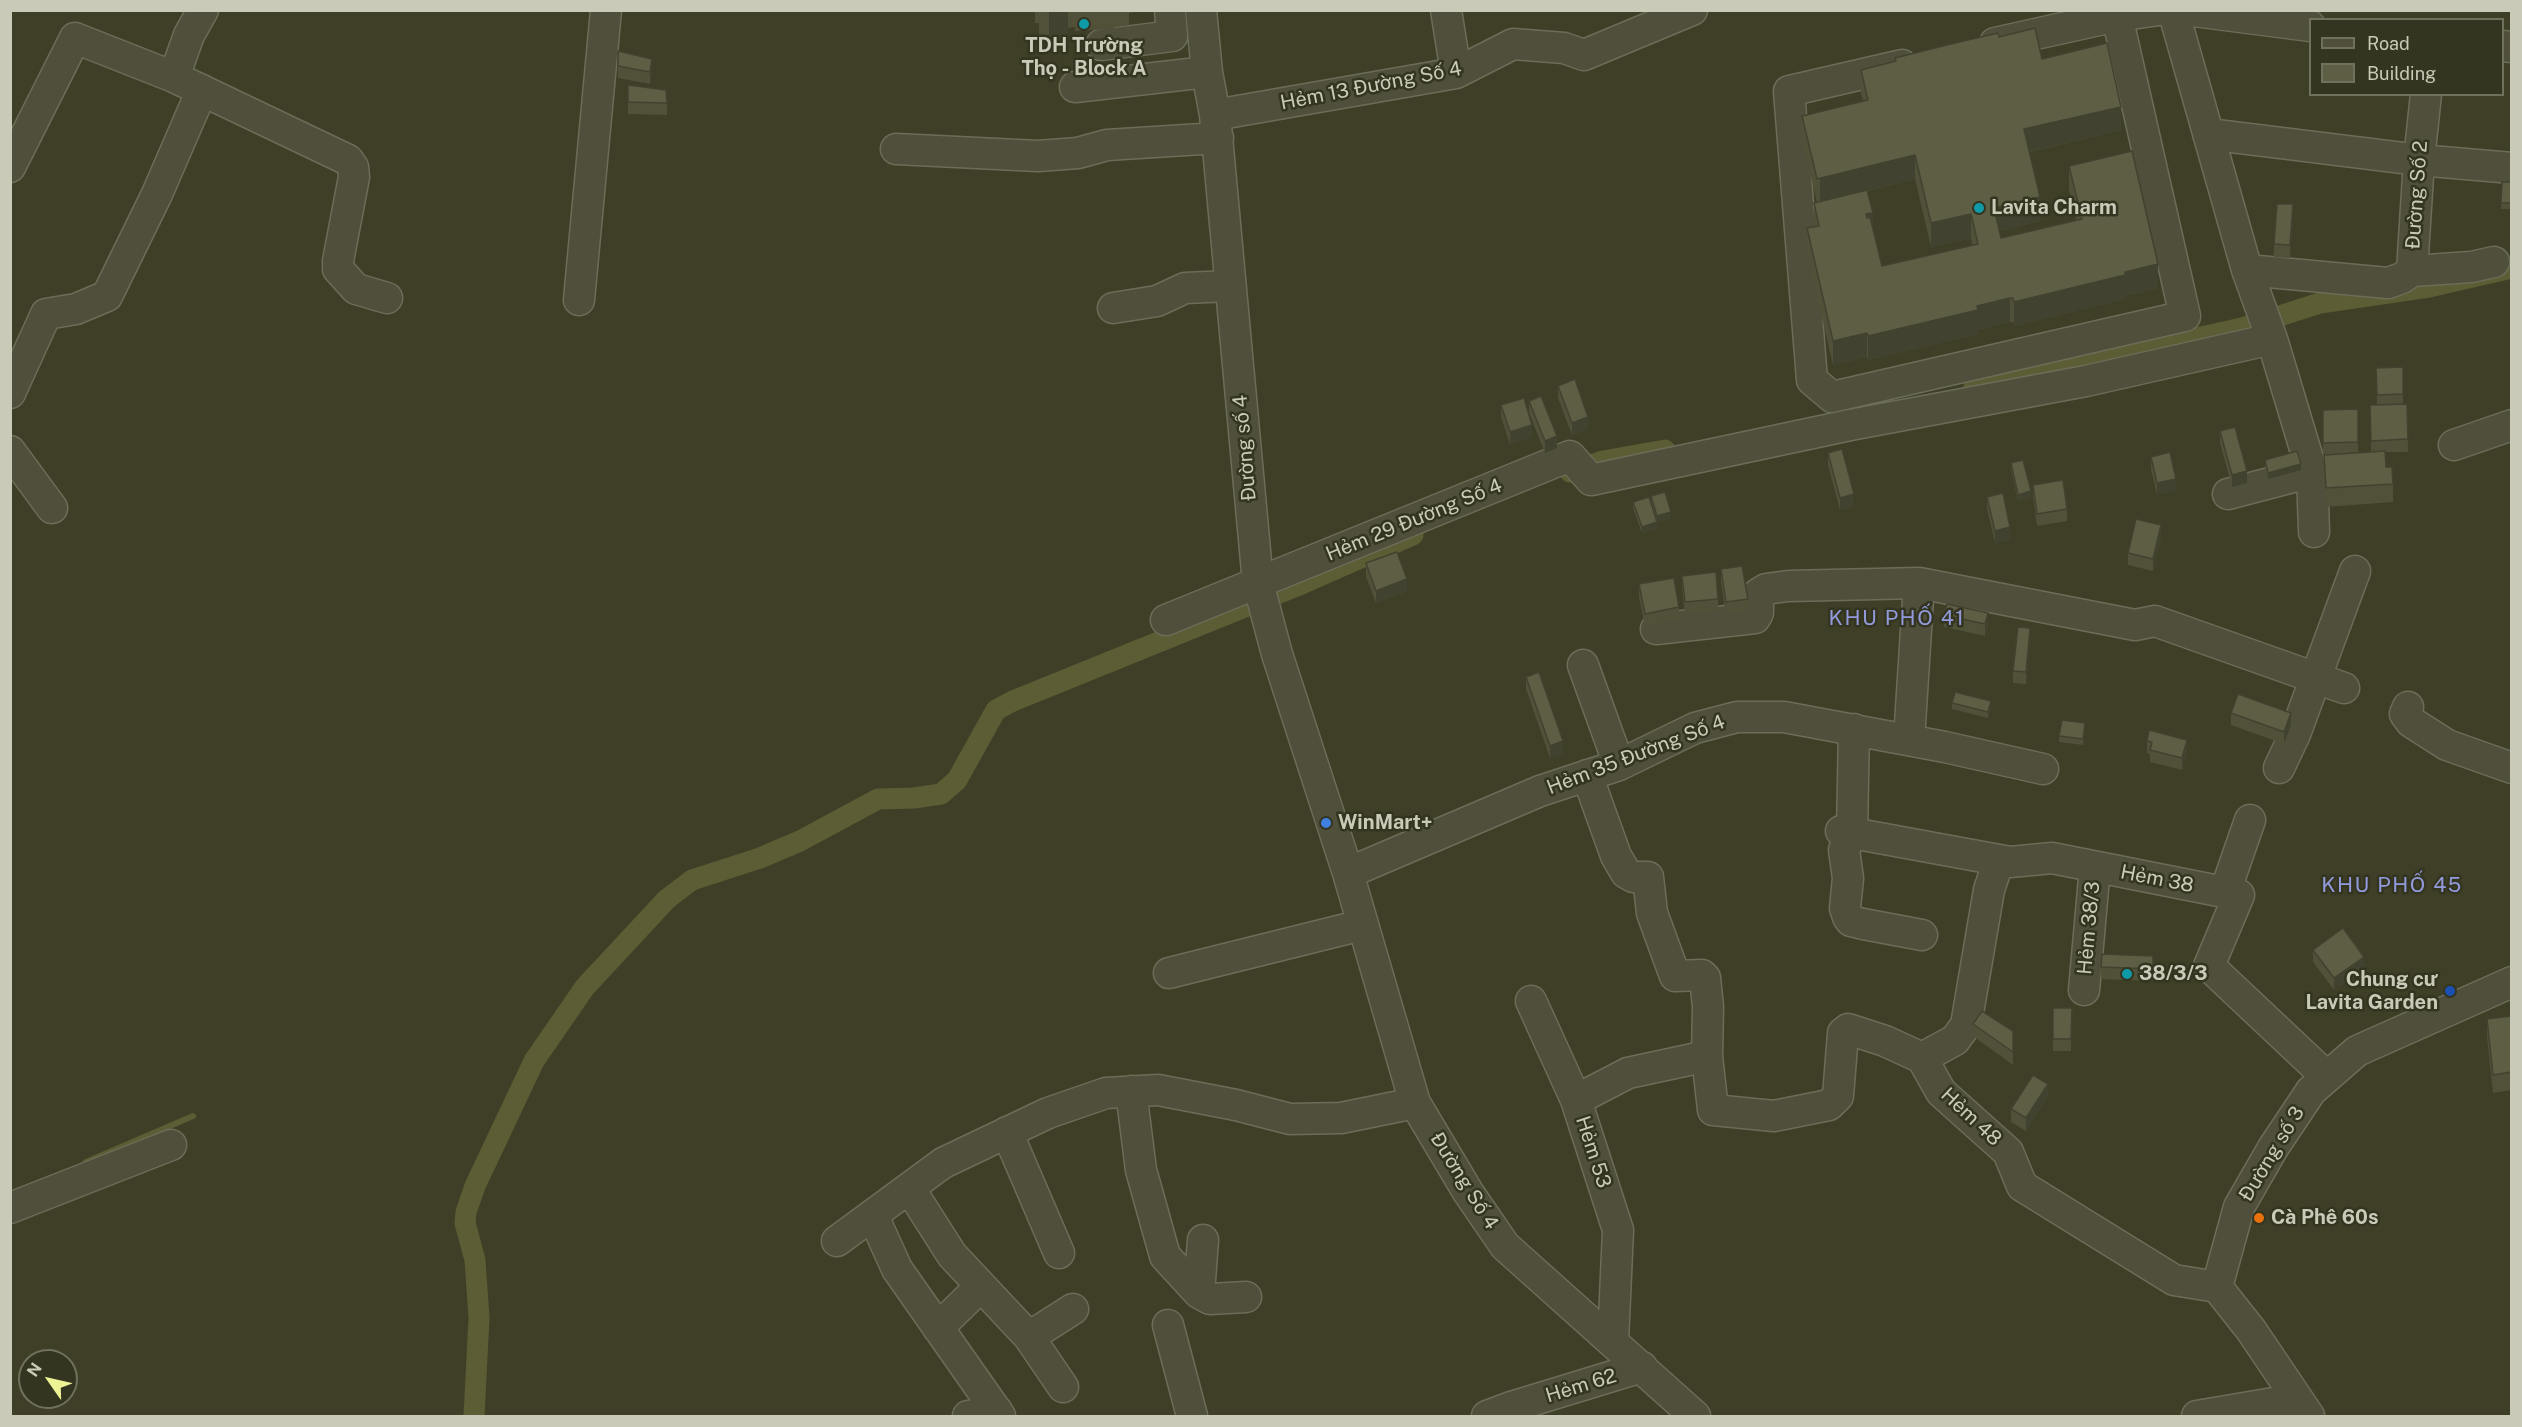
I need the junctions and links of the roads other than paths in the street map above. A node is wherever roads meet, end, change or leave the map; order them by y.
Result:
1 (203, 10) edge
2 (606, 10) edge
3 (1170, 10) edge
4 (1446, 10) edge
5 (1692, 10) edge
6 (2159, 10) edge
7 (2172, 10) edge
8 (2186, 10) edge
9 (1209, 12) edge
10 (2117, 16) junction
11 (2309, 26) edge
12 (1101, 45) dead end
13 (1974, 48) edge
14 (1928, 58) edge
15 (1208, 72) junction
16 (1456, 73) junction
17 (174, 77) junction
18 (1075, 87) dead end
19 (202, 90) junction
20 (2426, 96) edge
21 (1216, 127) junction
22 (2208, 134) junction
23 (896, 149) dead end
24 (2419, 160) junction
25 (10, 167) edge
26 (2511, 168) edge
27 (2493, 262) dead end
28 (2247, 270) junction
29 (2412, 271) junction
30 (1230, 286) junction
31 (387, 298) dead end
32 (579, 300) dead end
33 (1113, 308) dead end
34 (2272, 339) junction
35 (10, 393) edge
36 (2511, 425) edge
37 (2454, 445) dead end
38 (10, 451) edge
39 (2312, 472) junction
40 (2228, 494) dead end
41 (52, 508) dead end
42 (2314, 532) dead end
43 (2355, 571) dead end
44 (1258, 583) junction
45 (1919, 583) junction
46 (1166, 620) dead end
47 (1656, 629) dead end
48 (1583, 664) dead end
49 (2316, 678) junction
50 (2344, 688) dead end
51 (2408, 707) dead end
52 (1854, 729) junction
53 (1909, 740) junction
54 (1618, 765) junction
55 (2279, 768) dead end
56 (2511, 768) edge
57 (2043, 769) dead end
58 (1587, 776) junction
59 (2250, 820) dead end
60 (1846, 831) junction
61 (1999, 860) junction
62 (2095, 867) junction
63 (1348, 873) junction
64 (2225, 892) junction
65 (1362, 926) junction
66 (1922, 935) dead end
67 (1168, 973) dead end
68 (2511, 982) edge
69 (2084, 990) dead end
70 (1531, 1001) dead end
71 (1707, 1056) junction
72 (1922, 1058) junction
73 (2327, 1077) junction
74 (1131, 1091) junction
75 (1576, 1100) junction
76 (1415, 1102) junction
77 (1007, 1132) junction
78 (171, 1145) dead end
79 (910, 1189) junction
80 (10, 1208) edge
81 (873, 1216) junction
82 (1203, 1240) dead end
83 (837, 1241) dead end
84 (1059, 1253) dead end
85 (981, 1286) junction
86 (2217, 1287) junction
87 (1199, 1293) junction
88 (1246, 1297) dead end
89 (1073, 1309) dead end
90 (1168, 1324) dead end
91 (938, 1328) junction
92 (1029, 1337) junction
93 (1613, 1342) junction
94 (1642, 1367) junction
95 (1063, 1387) dead end
96 (2303, 1408) edge
97 (988, 1415) edge
98 (1192, 1416) edge
99 (1487, 1416) edge
100 (1695, 1416) edge
101 (2197, 1416) edge

1 - 17 street
2 - 32 street
3 - 12 street
4 - 16 street
5 - 16 street, Hẻm 13 Đường Số 4
6 - 10 street
7 - 22 street
8 - 11 street
9 - 15 street, Đường số 4
10 - 13 street
10 - 14 street
15 - 18 street
15 - 21 street, Đường số 4
16 - 21 street, Hẻm 13 Đường Số 4
17 - 19 street
17 - 25 street
19 - 31 street
19 - 35 street
20 - 24 street, Đường Số 2
21 - 23 street, Hẻm 13 Đường Số 4
21 - 30 street, Đường số 4
22 - 24 street
22 - 28 street
24 - 26 street
24 - 29 street, Đường Số 2
27 - 29 street
28 - 29 street, Đường Số 2
28 - 34 street
30 - 33 street
30 - 44 street, Đường số 4
34 - 39 street
34 - 44 street, Hẻm 29 Đường Số 4
36 - 37 street
38 - 41 street
39 - 40 street
39 - 42 street
43 - 49 street
44 - 46 street, Hẻm 29 Đường Số 4
44 - 63 street, Đường số 4
45 - 47 street
45 - 49 street
45 - 53 street
48 - 54 street
49 - 50 street
49 - 55 street
51 - 56 street
52 - 53 street, Hẻm 35 Đường Số 4
52 - 54 street, Hẻm 35 Đường Số 4
52 - 60 street
53 - 57 street, Hẻm 35 Đường Số 4
54 - 58 street, Hẻm 35 Đường Số 4
58 - 63 street, Hẻm 35 Đường Số 4
58 - 71 street
59 - 64 street
60 - 61 street, Hẻm 38
60 - 66 street
61 - 62 street, Hẻm 38
61 - 72 street
62 - 64 street, Hẻm 38
62 - 69 street, Hẻm 38/3
63 - 65 street, Đường Số 4
64 - 73 street
65 - 67 street
65 - 76 street, Đường Số 4
68 - 73 street, Đường số 3
70 - 75 street
71 - 72 street
71 - 75 street, Hẻm 53
72 - 86 street, Hẻm 48
73 - 86 street, Đường số 3
74 - 76 street
74 - 77 street
74 - 87 street
75 - 93 street, Hẻm 53
76 - 93 street, Đường Số 4
77 - 79 street
77 - 84 street
78 - 80 street
79 - 81 street
79 - 85 street
81 - 83 street
81 - 91 street
82 - 87 street
85 - 91 street
85 - 92 street
86 - 96 street
87 - 88 street
89 - 92 street
90 - 98 street
91 - 97 street
92 - 95 street
93 - 94 street, Đường Số 4
94 - 99 street, Hẻm 62
94 - 100 street, Đường Số 4
96 - 101 street

